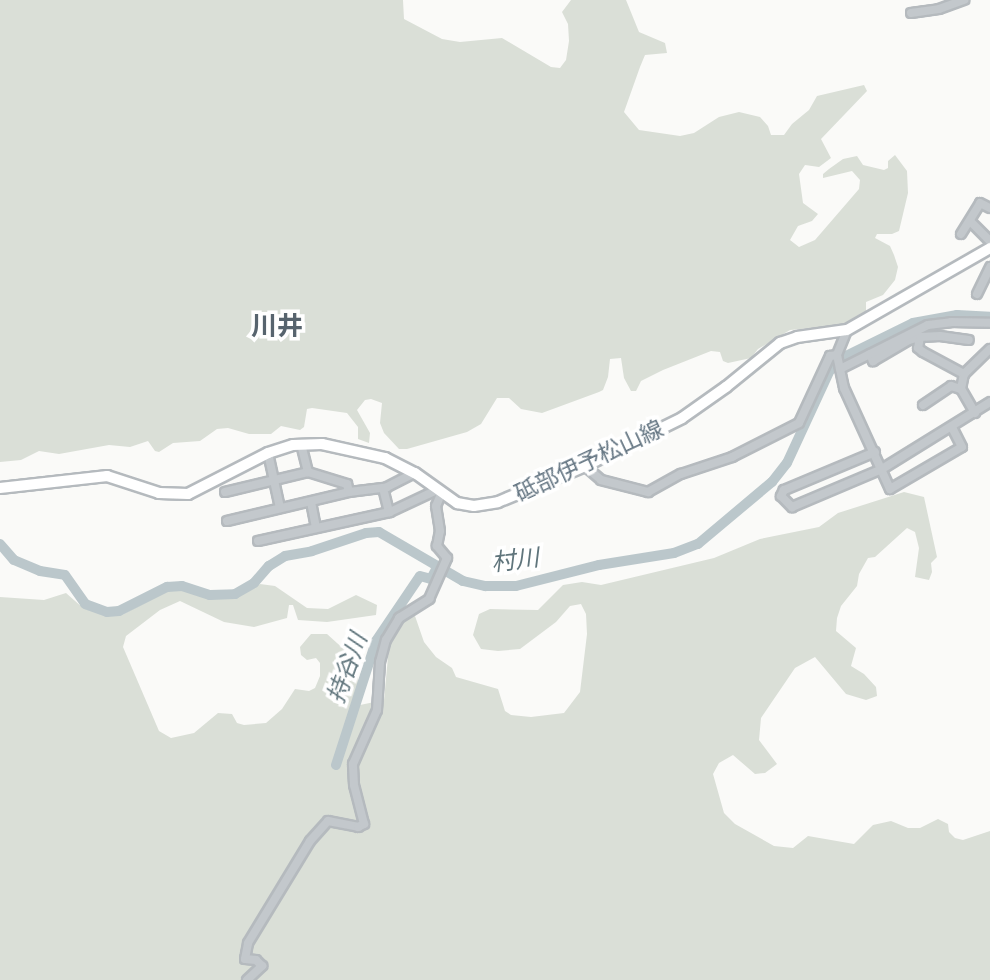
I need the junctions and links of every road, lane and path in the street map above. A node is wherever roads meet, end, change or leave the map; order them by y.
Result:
1 (964, 0) edge
2 (911, 13) dead end
3 (990, 208) edge
4 (970, 221) junction
5 (961, 234) dead end
6 (990, 241) edge
7 (988, 252) edge
8 (990, 267) edge
9 (977, 294) dead end
10 (990, 323) edge
11 (846, 330) junction
12 (920, 337) junction
13 (970, 340) dead end
14 (990, 349) edge
15 (870, 354) junction
16 (837, 355) junction
17 (840, 368) junction
18 (964, 374) junction
19 (961, 389) junction
20 (990, 401) edge
21 (923, 405) dead end
22 (975, 413) junction
23 (951, 427) junction
24 (302, 444) junction
25 (875, 452) junction
26 (268, 453) junction
27 (585, 466) junction
28 (883, 469) junction
29 (308, 472) junction
30 (415, 473) junction
31 (274, 481) junction
32 (0, 488) edge
33 (383, 488) junction
34 (225, 492) dead end
35 (349, 492) junction
36 (439, 492) junction
37 (311, 502) junction
38 (280, 508) junction
39 (389, 512) junction
40 (227, 521) dead end
41 (316, 527) junction
42 (258, 541) dead end
43 (247, 980) edge

1 - 2 street
3 - 4 street
4 - 5 street
4 - 6 street
7 - 11 main road, 砥部伊予松山線
8 - 9 street
10 - 15 street
11 - 16 street
11 - 27 main road, 砥部伊予松山線
12 - 13 street
12 - 15 street
12 - 18 street
14 - 18 street
15 - 17 street
16 - 17 street
16 - 27 street
17 - 25 street
18 - 19 street
19 - 21 street
19 - 22 street
20 - 22 street
22 - 23 street
23 - 28 street
23 - 28 street
24 - 26 main road, 砥部伊予松山線
24 - 29 street
24 - 30 main road, 砥部伊予松山線
25 - 28 street
25 - 28 street
26 - 31 street
26 - 32 main road, 砥部伊予松山線
27 - 36 main road, 砥部伊予松山線
29 - 31 street
29 - 35 street
30 - 33 street
30 - 36 main road, 砥部伊予松山線
31 - 34 street
31 - 38 street
33 - 35 street
33 - 39 street
35 - 37 street
36 - 39 street
36 - 43 street
37 - 38 street
37 - 41 street
38 - 40 street
39 - 41 street
41 - 42 street

